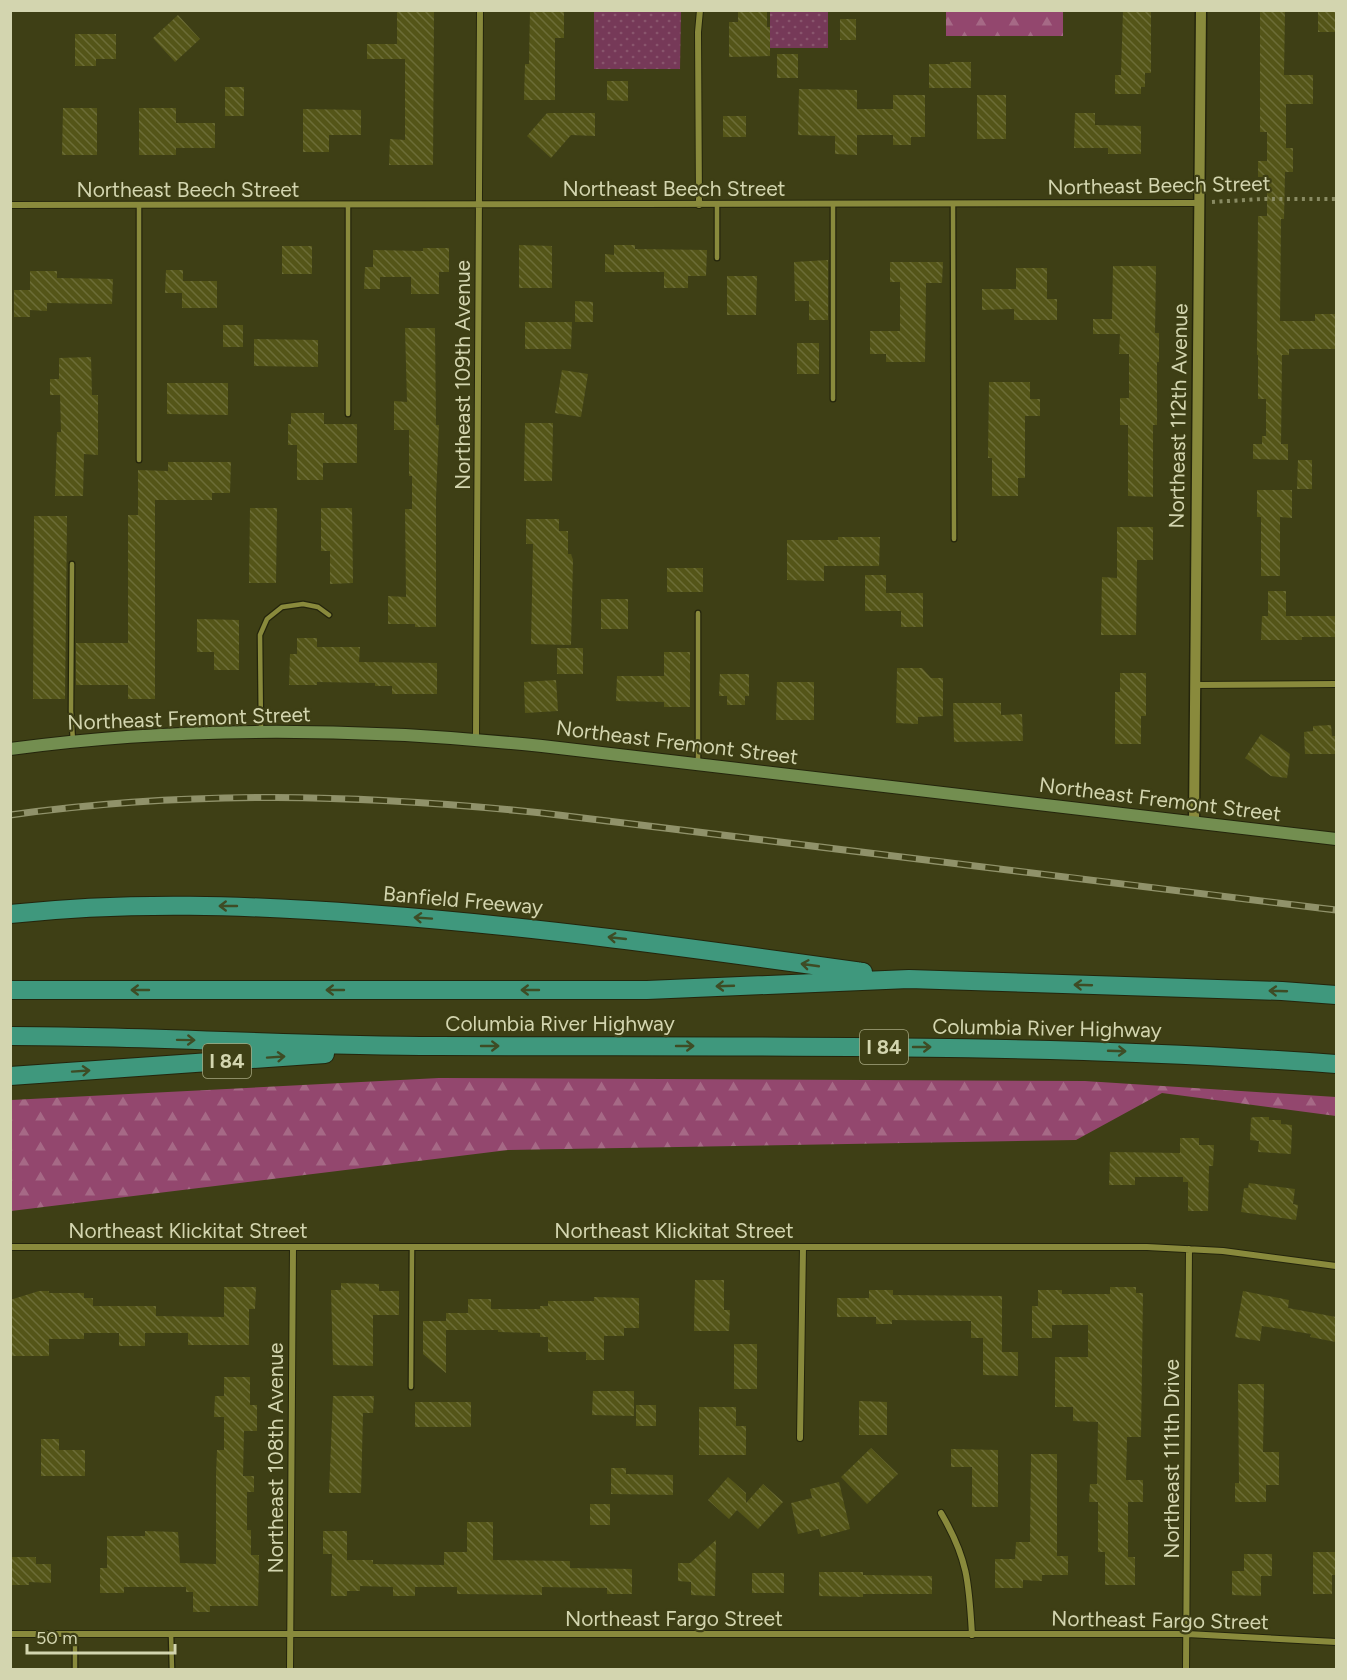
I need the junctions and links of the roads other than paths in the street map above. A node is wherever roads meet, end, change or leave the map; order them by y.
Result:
1 (480, 10) edge
2 (700, 10) edge
3 (1201, 10) edge
4 (1200, 203) junction
5 (833, 204) junction
6 (953, 204) junction
7 (10, 205) edge
8 (140, 205) junction
9 (348, 205) junction
10 (480, 205) junction
11 (699, 205) junction
12 (717, 205) junction
13 (717, 258) dead end
14 (833, 399) dead end
15 (348, 414) dead end
16 (140, 460) dead end
17 (954, 539) dead end
18 (72, 564) dead end
19 (698, 613) dead end
20 (329, 615) dead end
21 (1336, 684) edge
22 (1194, 685) junction
23 (261, 732) junction
24 (476, 739) junction
25 (73, 741) junction
26 (10, 749) edge
27 (698, 764) junction
28 (1194, 823) junction
29 (1336, 839) edge
30 (10, 914) edge
31 (909, 979) junction
32 (10, 990) edge
33 (1336, 995) edge
34 (10, 1036) edge
35 (432, 1046) junction
36 (1336, 1064) edge
37 (10, 1076) edge
38 (10, 1247) edge
39 (293, 1247) junction
40 (412, 1247) junction
41 (803, 1247) junction
42 (1189, 1249) junction
43 (1336, 1266) edge
44 (411, 1387) dead end
45 (800, 1438) dead end
46 (941, 1513) dead end
47 (10, 1634) edge
48 (75, 1634) junction
49 (171, 1634) junction
50 (1186, 1634) junction
51 (290, 1635) junction
52 (972, 1635) junction
53 (1336, 1642) edge
54 (75, 1670) edge
55 (172, 1670) edge
56 (290, 1670) edge
57 (1186, 1670) edge

1 - 10 street, Northeast 109th Avenue
2 - 11 street
3 - 4 street, Northeast 112th Avenue
4 - 6 street, Northeast Beech Street
4 - 22 street, Northeast 112th Avenue
5 - 6 street, Northeast Beech Street
5 - 12 street, Northeast Beech Street
5 - 14 lane
6 - 17 lane
7 - 8 street, Northeast Beech Street
8 - 9 street, Northeast Beech Street
8 - 16 lane
9 - 10 street, Northeast Beech Street
9 - 15 lane
10 - 11 street, Northeast Beech Street
10 - 24 street, Northeast 109th Avenue
11 - 12 street, Northeast Beech Street
12 - 13 lane
18 - 25 lane
19 - 27 lane
20 - 23 lane
21 - 22 street
22 - 28 street, Northeast 112th Avenue
23 - 24 main road, Northeast Fremont Street
23 - 25 main road, Northeast Fremont Street
24 - 27 main road, Northeast Fremont Street
25 - 26 main road, Northeast Fremont Street
27 - 28 main road, Northeast Fremont Street
28 - 29 main road, Northeast Fremont Street
31 -> 30 highway, Banfield Freeway
31 -> 32 highway
33 -> 31 highway, Columbia River Highway
34 -> 35 highway
35 -> 36 highway, Columbia River Highway / I 84
37 -> 35 highway, I 84
38 - 39 street, Northeast Klickitat Street
39 - 40 street, Northeast Klickitat Street
39 - 51 street, Northeast 108th Avenue
40 - 41 street, Northeast Klickitat Street
40 - 44 lane
41 - 42 street, Northeast Klickitat Street
41 - 45 street
42 - 43 street, Northeast Klickitat Street
42 - 50 street, Northeast 111th Drive
46 - 52 street
47 - 48 street, Northeast Fargo Street
48 - 49 street, Northeast Fargo Street
48 - 54 lane
49 - 51 street, Northeast Fargo Street
49 - 55 lane
50 - 52 street, Northeast Fargo Street
50 - 53 street, Northeast Fargo Street
50 - 57 street, Northeast 111th Drive
51 - 52 street, Northeast Fargo Street
51 - 56 street, Northeast 108th Avenue

